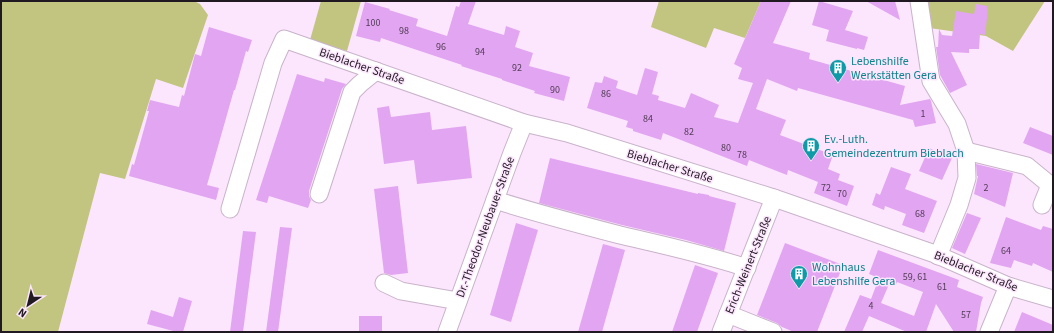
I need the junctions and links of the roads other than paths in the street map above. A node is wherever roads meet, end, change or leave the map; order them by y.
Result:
1 (919, 1) edge
2 (376, 71) junction
3 (524, 123) junction
4 (966, 151) junction
5 (319, 194) dead end
6 (774, 198) junction
7 (495, 200) junction
8 (1042, 205) dead end
9 (230, 209) dead end
10 (938, 256) junction
11 (747, 268) junction
12 (384, 283) dead end
13 (1008, 286) junction
14 (1053, 299) edge
15 (458, 301) junction
16 (728, 314) junction
17 (447, 332) edge
18 (721, 332) edge
19 (773, 332) edge
20 (989, 332) edge

1 - 4 street
2 - 3 street, Bieblacher Straße
2 - 5 street
2 - 9 street, Bieblacher Straße
3 - 6 street, Bieblacher Straße
3 - 7 street, Dr.-Theodor-Neubauer-Straße
4 - 8 street
4 - 10 street
6 - 10 street, Bieblacher Straße
6 - 11 street, Erich-Weinert-Straße
7 - 11 street
7 - 15 street, Dr.-Theodor-Neubauer-Straße
10 - 13 street, Bieblacher Straße
11 - 16 street, Erich-Weinert-Straße
12 - 15 street
13 - 14 street, Bieblacher Straße
13 - 20 street
15 - 17 street, Dr.-Theodor-Neubauer-Straße
16 - 18 street, Erich-Weinert-Straße
16 - 19 street

